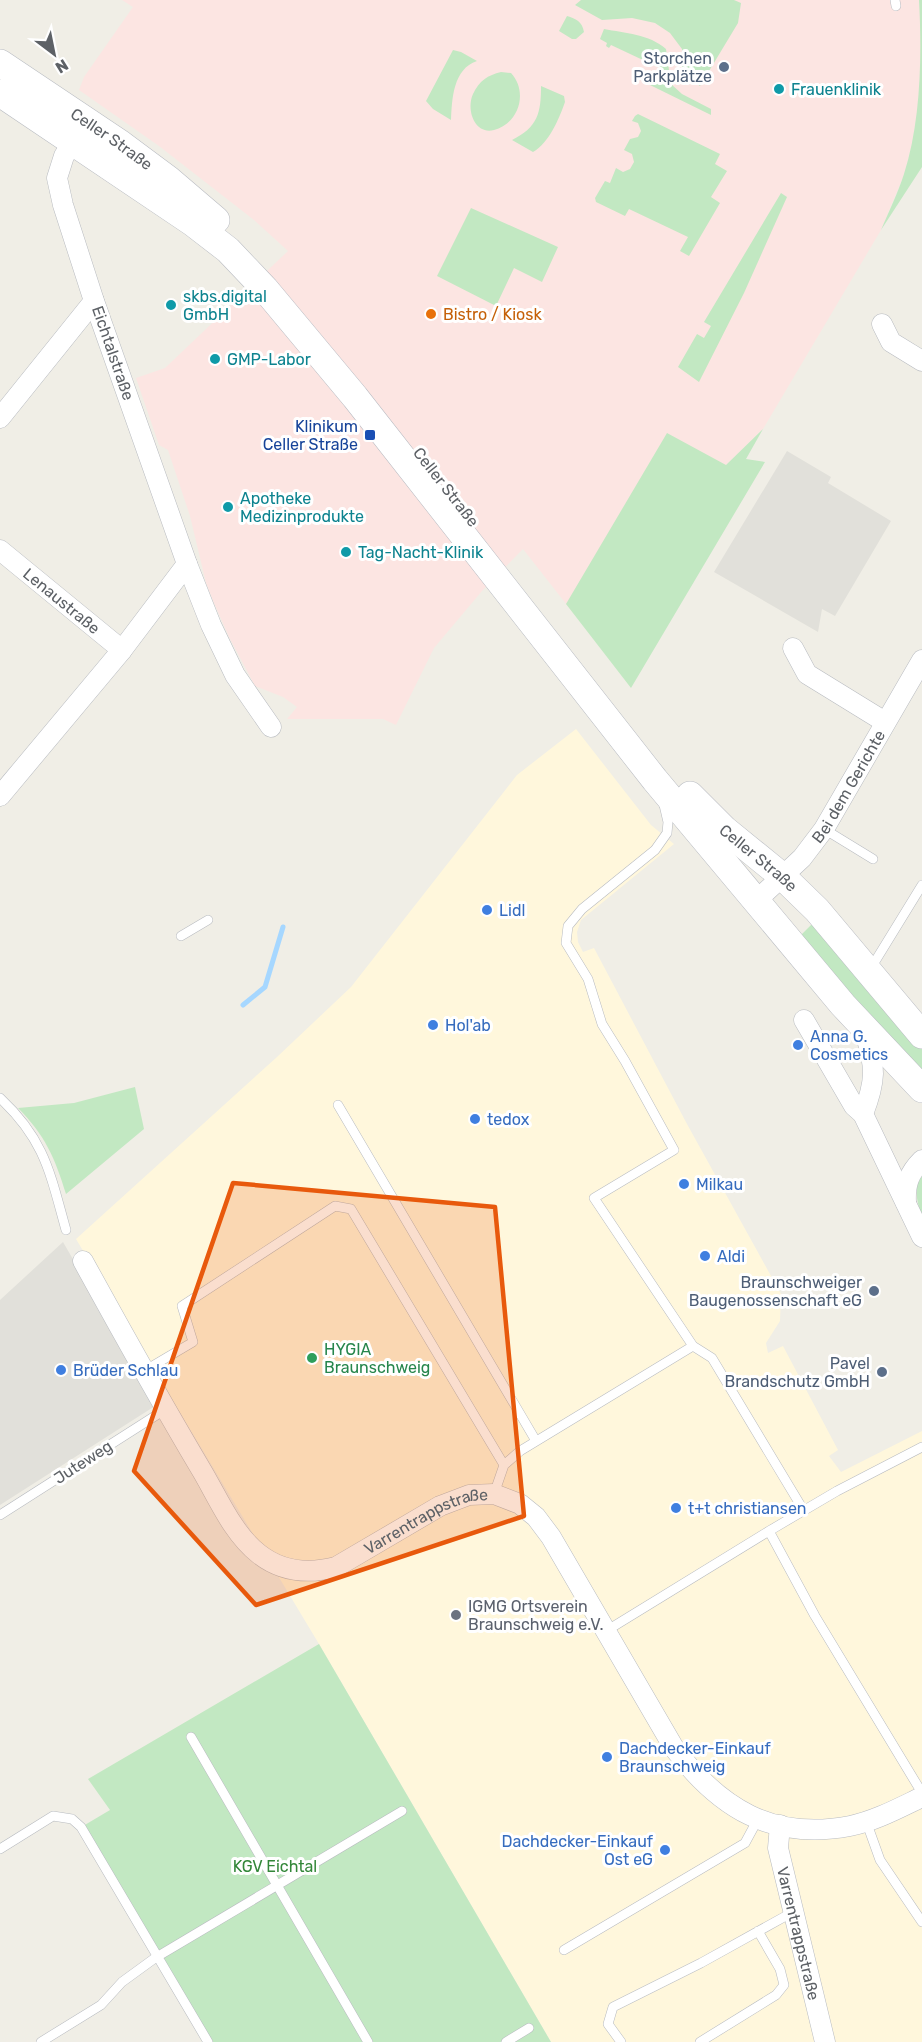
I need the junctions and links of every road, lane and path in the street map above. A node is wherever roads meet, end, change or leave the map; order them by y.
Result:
1 (3, 78) edge
2 (80, 131) junction
3 (94, 301) junction
4 (882, 324) dead end
5 (922, 361) edge
6 (0, 418) edge
7 (0, 550) edge
8 (187, 564) junction
9 (793, 648) dead end
10 (122, 650) junction
11 (922, 660) edge
12 (885, 722) junction
13 (271, 727) dead end
14 (656, 780) junction
15 (0, 796) edge
16 (824, 829) junction
17 (873, 859) dead end
18 (783, 877) junction
19 (922, 885) edge
20 (757, 900) junction
21 (208, 920) dead end
22 (182, 936) dead end
23 (868, 972) junction
24 (804, 1020) dead end
25 (864, 1028) junction
26 (922, 1035) edge
27 (922, 1089) edge
28 (0, 1098) edge
29 (338, 1105) dead end
30 (863, 1114) junction
31 (922, 1160) edge
32 (906, 1206) junction
33 (66, 1230) dead end
34 (922, 1237) edge
35 (83, 1261) dead end
36 (693, 1346) junction
37 (144, 1371) junction
38 (166, 1409) junction
39 (536, 1441) junction
40 (922, 1447) edge
41 (504, 1465) junction
42 (494, 1494) junction
43 (804, 1511) junction
44 (0, 1515) edge
45 (769, 1531) junction
46 (606, 1631) junction
47 (191, 1737) dead end
48 (922, 1795) edge
49 (402, 1811) dead end
50 (758, 1819) junction
51 (866, 1821) junction
52 (780, 1825) junction
53 (0, 1849) edge
54 (277, 1886) junction
55 (793, 1911) junction
56 (922, 1922) edge
57 (758, 1931) junction
58 (564, 1950) dead end
59 (157, 1956) junction
60 (529, 2028) dead end
61 (41, 2042) edge
62 (208, 2042) edge
63 (368, 2042) edge
64 (506, 2042) edge
65 (621, 2042) edge
66 (700, 2042) edge
67 (825, 2042) edge

1 - 2 main road, Celler Straße
2 - 3 street, Eichtalstraße
2 - 14 main road, Celler Straße
2 - 18 main road, Celler Straße
3 - 6 street
3 - 8 street, Eichtalstraße
4 - 5 street
7 - 10 street, Lenaustraße
8 - 10 street
8 - 13 street, Eichtalstraße
9 - 12 street
10 - 15 street
11 - 12 street, Bei dem Gerichte
12 - 16 street, Bei dem Gerichte
14 - 20 main road, Celler Straße
14 - 36 lane
16 - 17 lane
16 - 18 street, Bei dem Gerichte
18 - 20 street, Bei dem Gerichte
18 - 23 main road, Celler Straße
19 - 23 lane
20 - 25 main road, Celler Straße
21 - 22 lane
23 - 26 main road, Celler Straße
24 - 30 street
25 - 27 main road, Celler Straße
25 - 30 street, Celler Straße
28 - 33 lane
29 - 39 lane
30 - 32 street
31 - 32 street
32 - 34 street
35 - 37 street, Varrentrappstraße
36 - 39 lane
36 - 43 lane
37 - 38 street, Varrentrappstraße
37 - 41 lane
38 - 42 street, Varrentrappstraße
38 - 44 lane, Juteweg
39 - 41 lane
40 - 43 lane
41 - 42 lane
42 - 46 street, Varrentrappstraße
43 - 45 lane
45 - 46 lane
45 - 48 lane
46 - 50 street, Varrentrappstraße
47 - 54 lane
48 - 51 street, Varrentrappstraße
49 - 54 lane
50 - 52 street, Varrentrappstraße
50 - 58 lane
51 - 52 street, Varrentrappstraße
51 - 56 lane
52 - 55 street, Varrentrappstraße
53 - 59 lane
54 - 59 lane
54 - 63 lane
55 - 57 lane
55 - 67 street, Varrentrappstraße
57 - 65 lane
57 - 66 lane
59 - 61 lane
59 - 62 lane
60 - 64 lane

